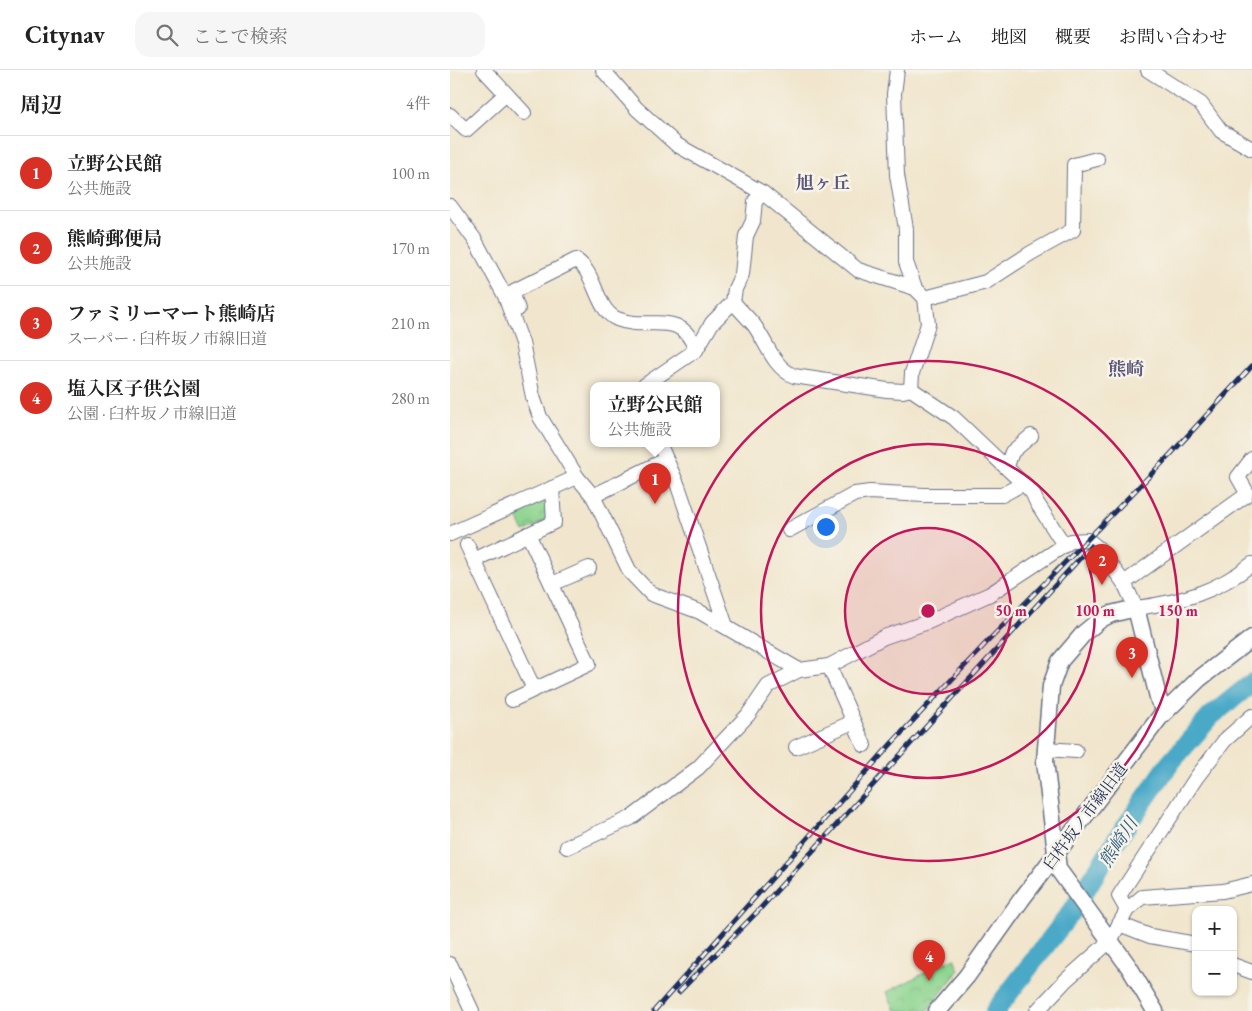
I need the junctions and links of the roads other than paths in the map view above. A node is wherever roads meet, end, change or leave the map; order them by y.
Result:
1 (484, 70) edge
2 (603, 70) edge
3 (897, 70) edge
4 (1148, 70) edge
5 (506, 94) junction
6 (524, 113) dead end
7 (450, 115) edge
8 (1252, 149) edge
9 (1098, 159) dead end
10 (763, 193) junction
11 (450, 206) edge
12 (920, 293) junction
13 (733, 302) junction
14 (522, 343) junction
15 (696, 350) junction
16 (649, 382) edge
17 (911, 389) junction
18 (1031, 436) dead end
19 (660, 447) edge
20 (1252, 459) edge
21 (665, 460) junction
22 (1007, 466) junction
23 (577, 477) junction
24 (1024, 483) junction
25 (552, 488) junction
26 (593, 496) junction
27 (789, 530) dead end
28 (450, 534) edge
29 (528, 534) junction
30 (466, 545) dead end
31 (1064, 545) junction
32 (474, 560) junction
33 (1252, 564) edge
34 (589, 568) dead end
35 (552, 584) junction
36 (1124, 584) junction
37 (1136, 608) junction
38 (726, 626) junction
39 (1252, 638) edge
40 (828, 666) junction
41 (799, 670) junction
42 (534, 689) junction
43 (512, 700) dead end
44 (1167, 710) junction
45 (1252, 716) edge
46 (853, 722) junction
47 (864, 745) dead end
48 (796, 748) dead end
49 (1048, 749) junction
50 (1076, 751) dead end
51 (567, 848) dead end
52 (1057, 862) junction
53 (1252, 884) edge
54 (1127, 910) junction
55 (1119, 924) junction
56 (1105, 934) junction
57 (1192, 943) edge
58 (450, 964) edge
59 (1237, 966) edge
60 (1252, 972) edge
61 (472, 1011) edge
62 (937, 1011) edge
63 (1037, 1011) edge
64 (1156, 1011) edge

1 - 5 street
2 - 10 street
3 - 12 street
4 - 8 street
5 - 6 street
5 - 7 street
9 - 12 street
10 - 12 street
10 - 13 street
11 - 14 street
12 - 17 street
13 - 15 street
13 - 17 street
14 - 15 street
14 - 23 street
15 - 16 street
17 - 22 street
18 - 22 street
19 - 21 street
20 - 36 street
21 - 26 street
21 - 38 street
22 - 24 street
23 - 25 street
23 - 26 street
24 - 27 street
24 - 31 street
25 - 28 street
25 - 29 street
26 - 38 street
29 - 32 street
29 - 35 street
30 - 32 street
31 - 36 street
31 - 40 street
32 - 42 street
33 - 37 street
34 - 35 street
35 - 42 street
36 - 37 street
37 - 44 street
37 - 49 street
38 - 41 street
39 - 44 street, 臼杵坂ノ市線旧道
40 - 41 street
40 - 46 street
41 - 51 street
42 - 43 street
44 - 52 street, 臼杵坂ノ市線旧道
45 - 54 street
46 - 47 street
46 - 48 street
49 - 50 street
49 - 52 street
52 - 56 street
52 - 62 street, 臼杵坂ノ市線旧道
53 - 54 street
54 - 55 street
55 - 56 street
55 - 57 street
56 - 63 street
56 - 64 street
58 - 61 street
59 - 60 street

